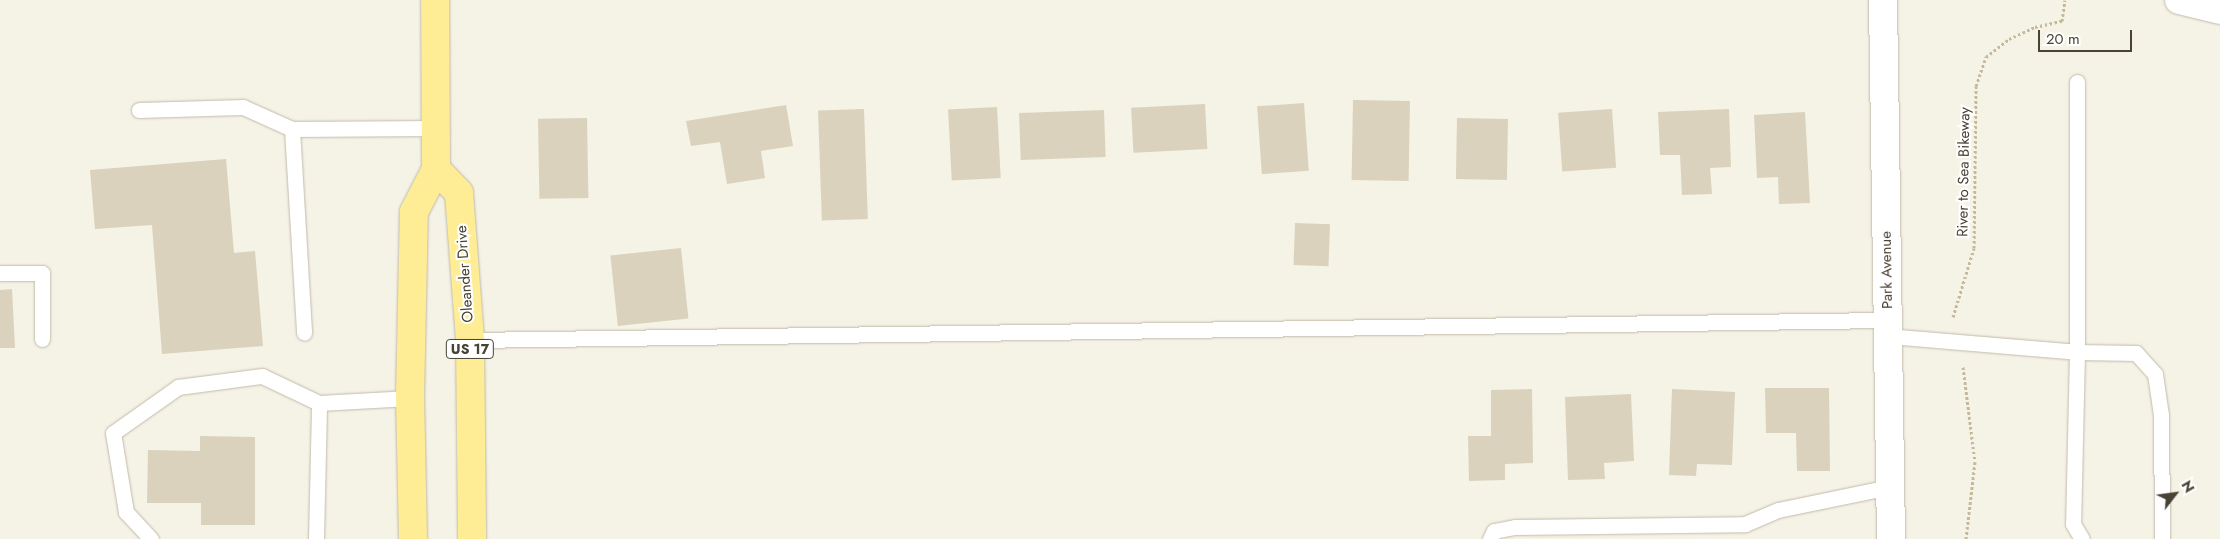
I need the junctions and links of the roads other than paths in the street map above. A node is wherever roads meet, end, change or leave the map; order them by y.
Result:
1 (435, 0) edge
2 (1883, 0) edge
3 (2179, 0) edge
4 (2220, 10) edge
5 (2077, 82) dead end
6 (139, 110) dead end
7 (436, 128) junction
8 (292, 129) junction
9 (436, 169) junction
10 (0, 273) edge
11 (1887, 328) junction
12 (304, 333) dead end
13 (42, 338) dead end
14 (470, 340) junction
15 (2078, 352) junction
16 (410, 398) junction
17 (319, 403) junction
18 (1890, 488) junction
19 (151, 539) edge
20 (316, 539) edge
21 (413, 539) edge
22 (472, 539) edge
23 (1490, 539) edge
24 (1891, 539) edge
25 (2082, 539) edge
26 (2162, 539) edge

1 - 7 main road
2 - 11 street, Park Avenue
3 - 4 street
5 - 15 lane
6 - 8 lane
7 - 8 lane
7 - 9 main road
8 - 12 lane
9 - 14 main road, Oleander Drive / US 17
9 - 16 main road
10 - 13 lane
11 - 14 lane
11 - 15 lane
11 - 18 street, Park Avenue
14 - 22 main road, Oleander Drive / US 17
15 - 25 lane
15 - 26 lane
16 - 17 lane
16 - 21 main road
17 - 19 lane
17 - 20 lane
18 - 23 lane
18 - 24 street, Park Avenue

